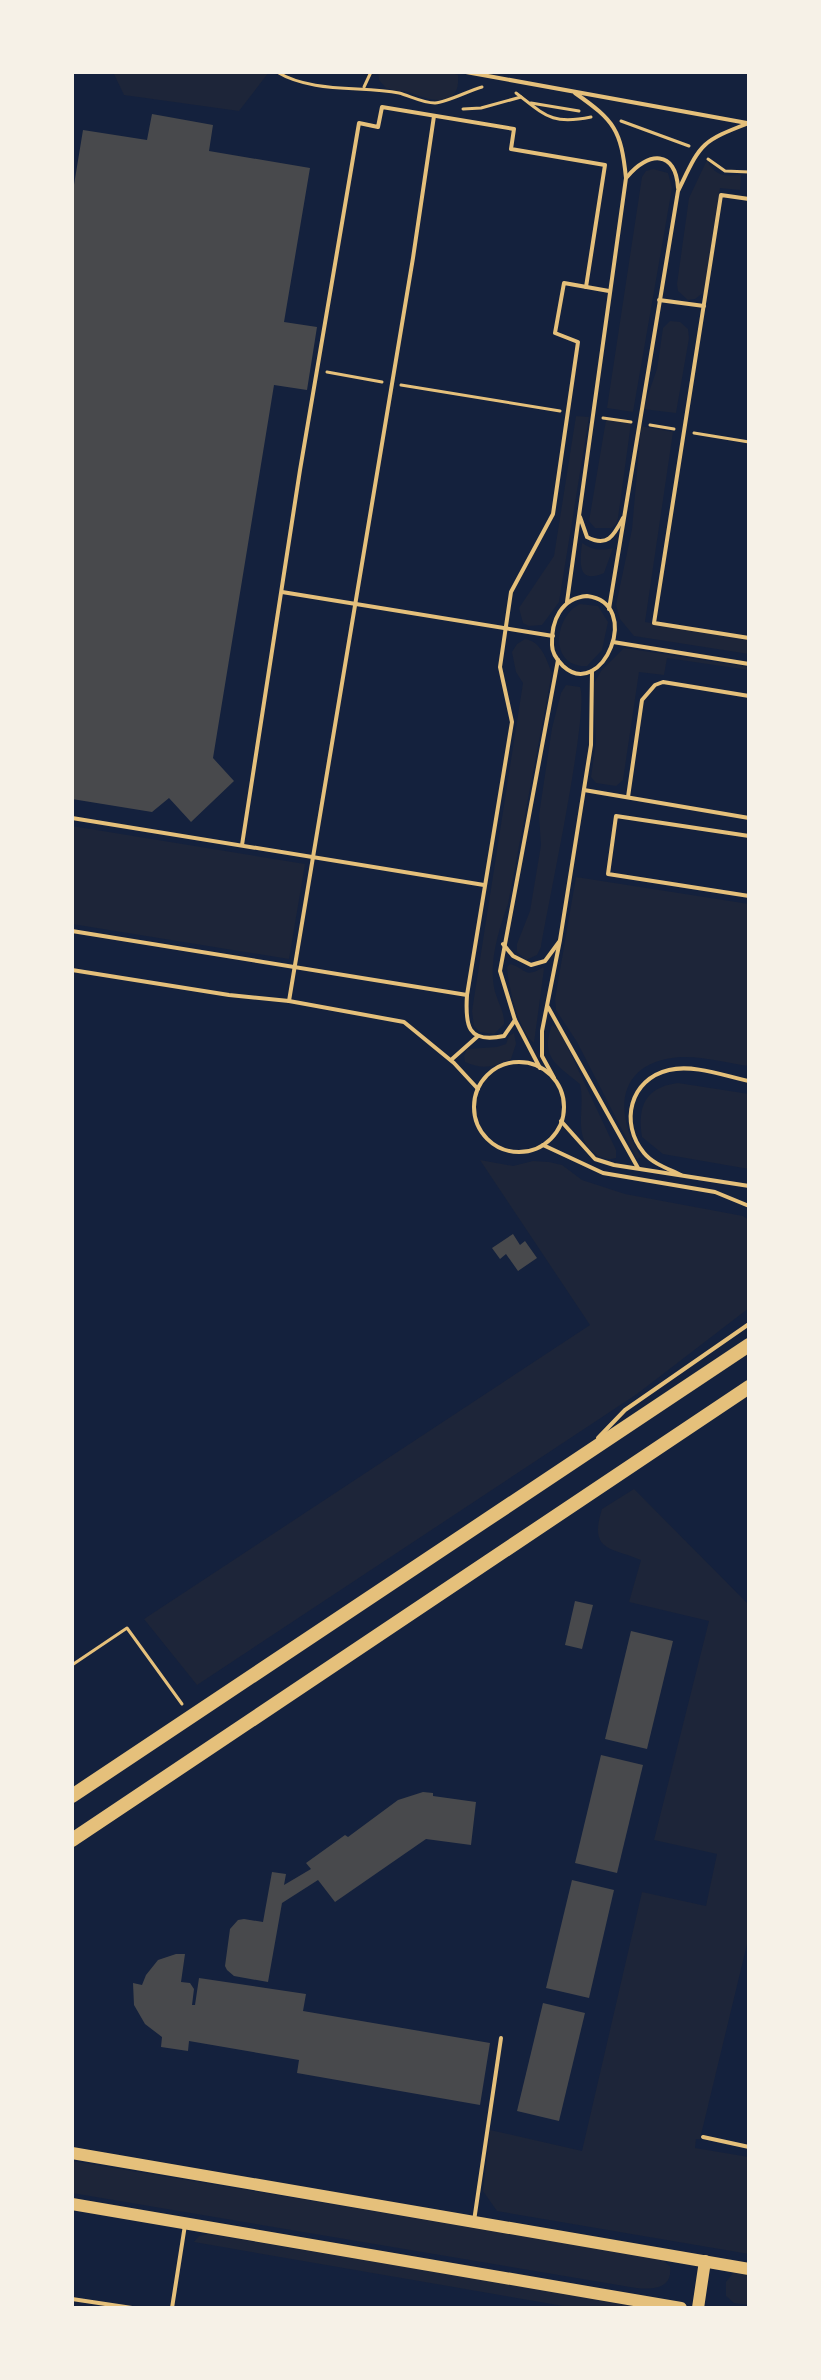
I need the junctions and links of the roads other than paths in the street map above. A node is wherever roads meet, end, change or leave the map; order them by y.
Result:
1 (466, 72) edge
2 (575, 93) junction
3 (434, 115) junction
4 (749, 123) edge
5 (626, 178) junction
6 (678, 191) junction
7 (749, 199) edge
8 (586, 287) junction
9 (609, 291) junction
10 (659, 300) junction
11 (704, 306) junction
12 (625, 514) junction
13 (579, 515) junction
14 (282, 592) junction
15 (567, 602) junction
16 (354, 604) junction
17 (609, 609) junction
18 (506, 630) junction
19 (553, 636) junction
20 (749, 638) edge
21 (613, 641) junction
22 (558, 660) junction
23 (749, 664) edge
24 (592, 671) junction
25 (749, 696) edge
26 (584, 790) junction
27 (628, 797) junction
28 (72, 818) edge
29 (749, 818) edge
30 (749, 836) edge
31 (242, 845) junction
32 (313, 857) junction
33 (484, 885) junction
34 (749, 896) edge
35 (72, 931) edge
36 (560, 940) junction
37 (503, 944) junction
38 (295, 966) junction
39 (72, 970) edge
40 (467, 995) junction
41 (289, 1001) junction
42 (548, 1007) junction
43 (515, 1020) junction
44 (478, 1036) junction
45 (451, 1060) junction
46 (540, 1068) junction
47 (554, 1078) junction
48 (749, 1081) edge
49 (478, 1089) junction
50 (561, 1121) junction
51 (543, 1145) junction
52 (638, 1168) junction
53 (681, 1175) junction
54 (749, 1186) edge
55 (749, 1206) edge
56 (749, 1324) edge
57 (749, 1345) edge
58 (749, 1387) edge
59 (577, 1460) junction
60 (72, 1796) edge
61 (72, 1840) edge
62 (501, 2038) dead end
63 (703, 2137) dead end
64 (749, 2147) edge
65 (72, 2153) edge
66 (72, 2204) edge
67 (185, 2222) junction
68 (474, 2222) junction
69 (705, 2261) junction
70 (749, 2269) edge
71 (72, 2299) edge
72 (132, 2308) edge
73 (172, 2308) edge
74 (681, 2308) edge
75 (698, 2308) edge

1 - 2 lane
2 - 4 lane
2 - 5 lane
3 - 8 lane
3 - 14 lane
3 - 16 lane
4 - 6 lane
5 - 6 lane
5 - 9 lane
6 - 10 lane
7 - 11 lane
8 - 9 lane
8 - 18 lane
9 - 13 lane
10 - 11 lane
10 - 12 lane
11 - 20 lane
12 - 13 lane
12 - 17 lane
13 - 15 lane
14 - 16 lane
14 - 31 lane
15 - 17 lane
15 - 19 lane
16 - 18 lane
16 - 32 lane
17 - 21 lane
18 - 19 lane
18 - 33 lane
19 - 22 lane
21 - 23 lane
21 - 24 lane
22 - 24 lane
22 - 37 lane
24 - 26 lane
25 - 27 lane
26 - 27 lane
26 - 36 lane
27 - 29 lane
28 - 31 lane
30 - 34 lane
31 - 32 lane
32 - 33 lane
32 - 38 lane
33 - 40 lane
35 - 38 lane
36 - 37 lane
36 - 42 lane
37 - 43 lane
38 - 40 lane
38 - 41 lane
39 - 41 lane
40 - 44 lane
41 - 45 lane
42 - 47 lane
42 - 52 lane
43 - 44 lane
43 - 46 lane
44 - 45 lane
45 - 49 lane
46 - 47 lane
46 - 49 lane
47 - 50 lane
48 - 53 lane
49 - 51 lane
50 - 51 lane
50 - 52 lane
51 - 55 lane
52 - 53 lane
53 - 54 lane
56 - 59 lane
57 - 59 main road
58 - 61 main road
59 - 60 main road
62 - 68 lane
63 - 64 lane
65 - 68 main road
66 - 67 main road
67 - 73 lane
67 - 74 main road
68 - 69 main road
69 - 70 main road
69 - 75 main road
71 - 72 lane

